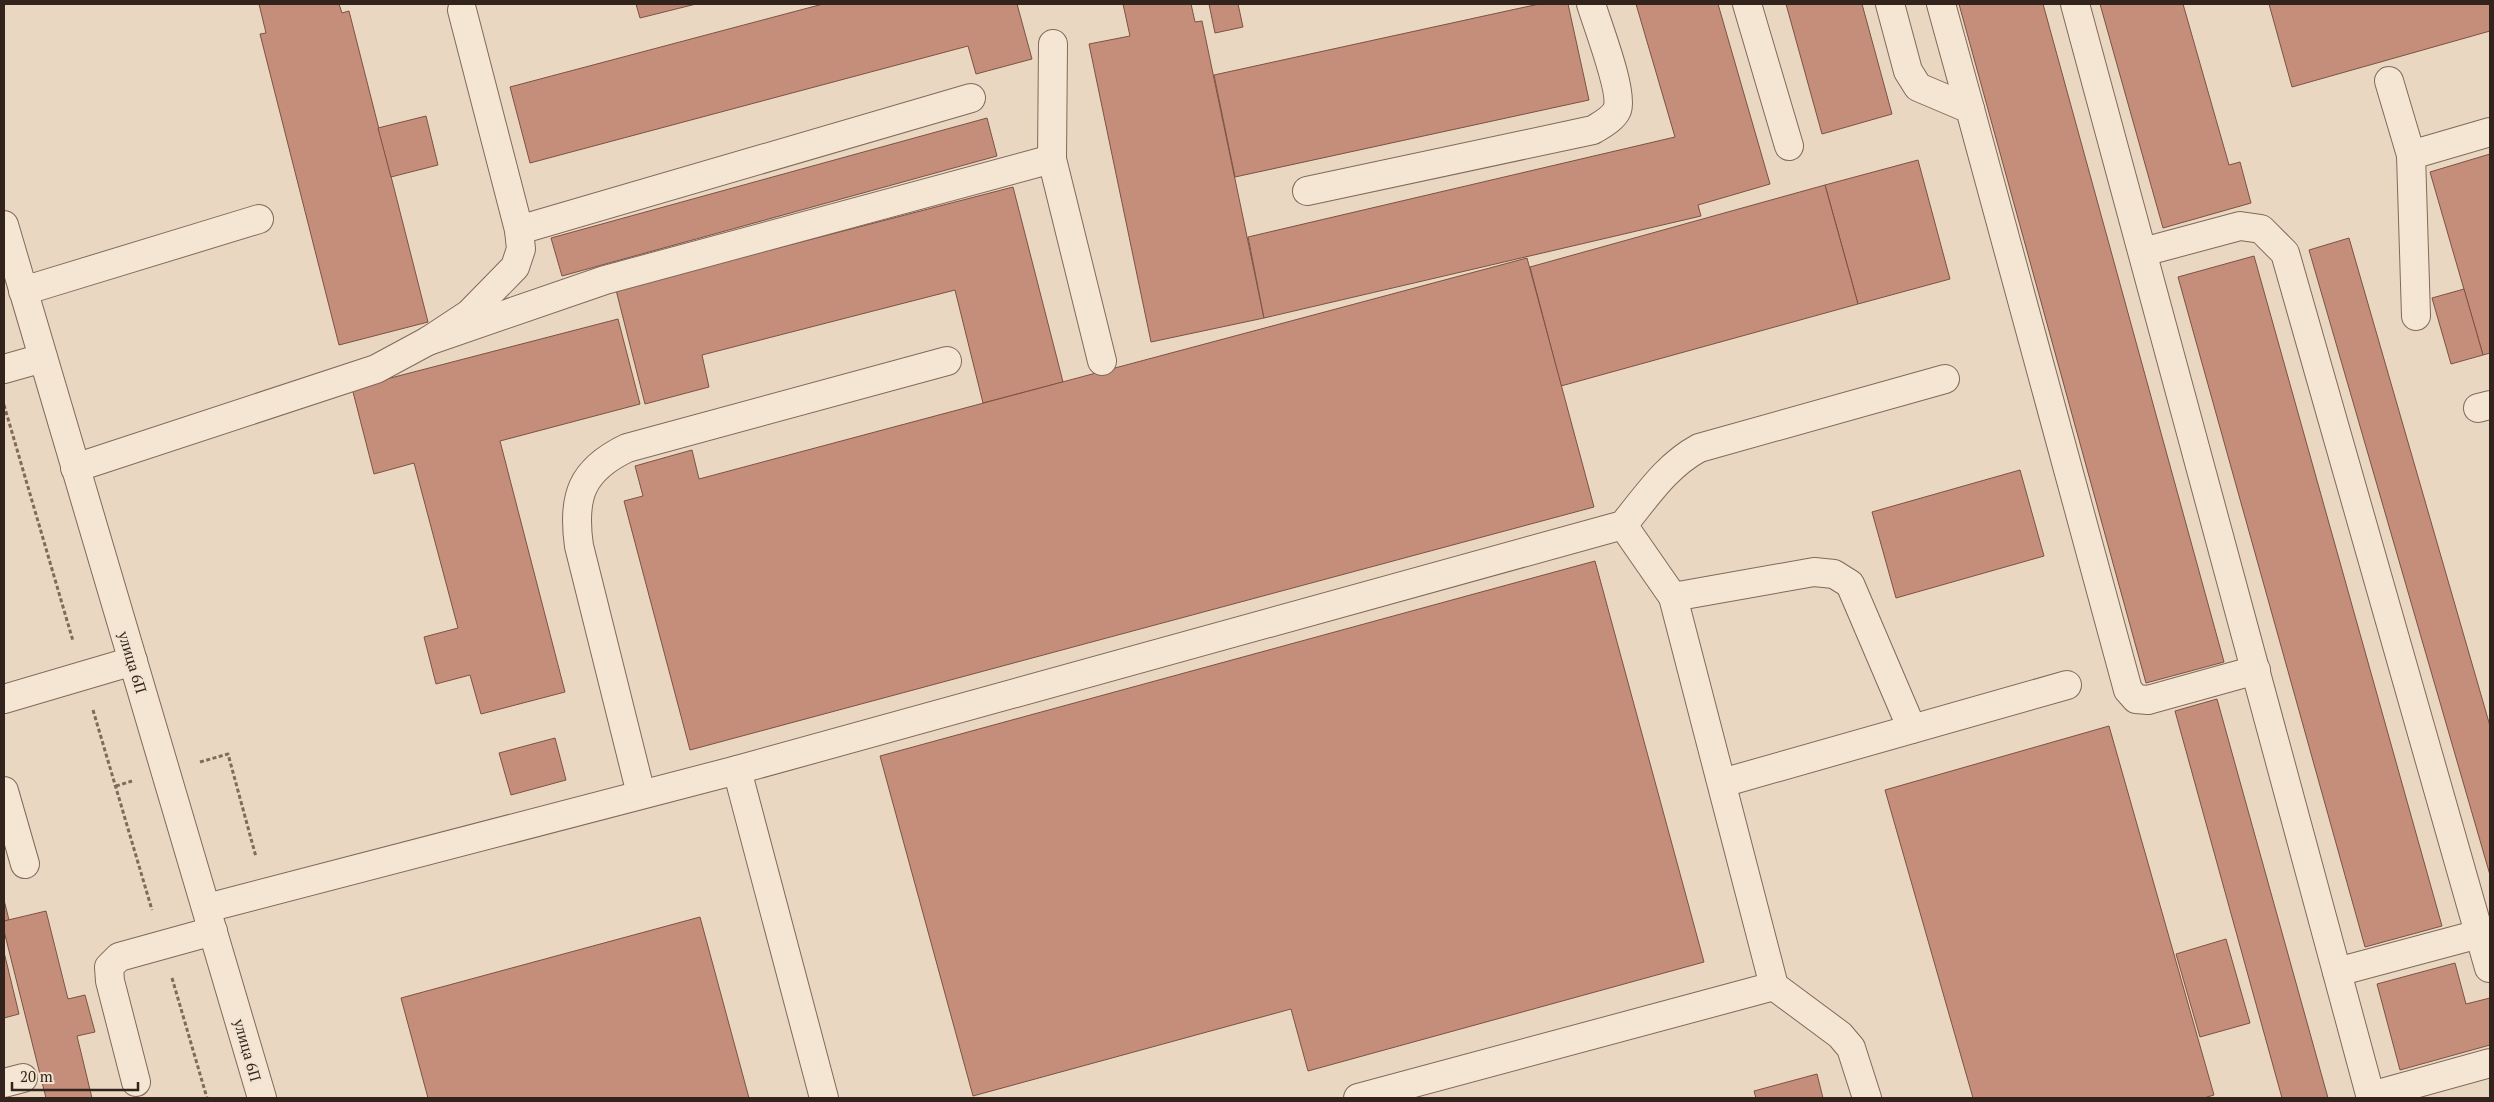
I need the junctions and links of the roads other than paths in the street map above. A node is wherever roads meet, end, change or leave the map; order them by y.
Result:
1 (1591, 4) edge
2 (1747, 4) edge
3 (1890, 4) edge
4 (1941, 4) edge
5 (2076, 4) edge
6 (462, 10) dead end
7 (1053, 44) dead end
8 (2389, 81) dead end
9 (971, 98) dead end
10 (1970, 109) junction
11 (2490, 132) edge
12 (1789, 146) dead end
13 (2411, 155) junction
14 (1052, 159) junction
15 (1307, 191) dead end
16 (259, 219) dead end
17 (4, 225) edge
18 (519, 230) junction
19 (2143, 252) junction
20 (23, 291) junction
21 (2416, 316) dead end
22 (428, 341) junction
23 (43, 358) junction
24 (947, 361) dead end
25 (1102, 361) dead end
26 (4, 369) edge
27 (1945, 379) dead end
28 (75, 468) junction
29 (1623, 525) junction
30 (1673, 597) junction
31 (133, 661) junction
32 (2256, 670) junction
33 (2067, 685) dead end
34 (4, 699) edge
35 (1912, 729) junction
36 (737, 770) junction
37 (1722, 783) junction
38 (4, 791) edge
39 (641, 794) junction
40 (25, 864) dead end
41 (210, 920) junction
42 (2479, 934) junction
43 (2489, 968) dead end
44 (2337, 972) junction
45 (1774, 986) junction
46 (2490, 1063) edge
47 (136, 1082) dead end
48 (2371, 1097) edge
49 (262, 1098) edge
50 (824, 1098) edge
51 (1358, 1098) edge
52 (1866, 1098) edge

1 - 15 street
2 - 12 street
3 - 10 street
4 - 10 street
5 - 19 street
6 - 18 street
7 - 14 street
8 - 13 street
9 - 18 street
10 - 32 street
11 - 13 street
13 - 21 street
14 - 22 street
14 - 25 street
16 - 20 street
17 - 20 street, улица 6П
18 - 22 street
19 - 32 street
19 - 42 street
20 - 23 street, улица 6П
22 - 28 street
23 - 26 street
23 - 28 street, улица 6П
24 - 39 street
27 - 29 street
28 - 31 street, улица 6П
29 - 30 street
29 - 36 street
30 - 35 street
30 - 37 street
31 - 34 street
31 - 41 street, улица 6П
32 - 44 street
33 - 35 street
35 - 37 street
36 - 39 street
36 - 50 street
37 - 45 street
38 - 40 street
39 - 41 street
41 - 47 street
41 - 49 street, улица 6П
42 - 43 street
42 - 44 street
44 - 48 street
45 - 51 street
45 - 52 street
46 - 48 street

